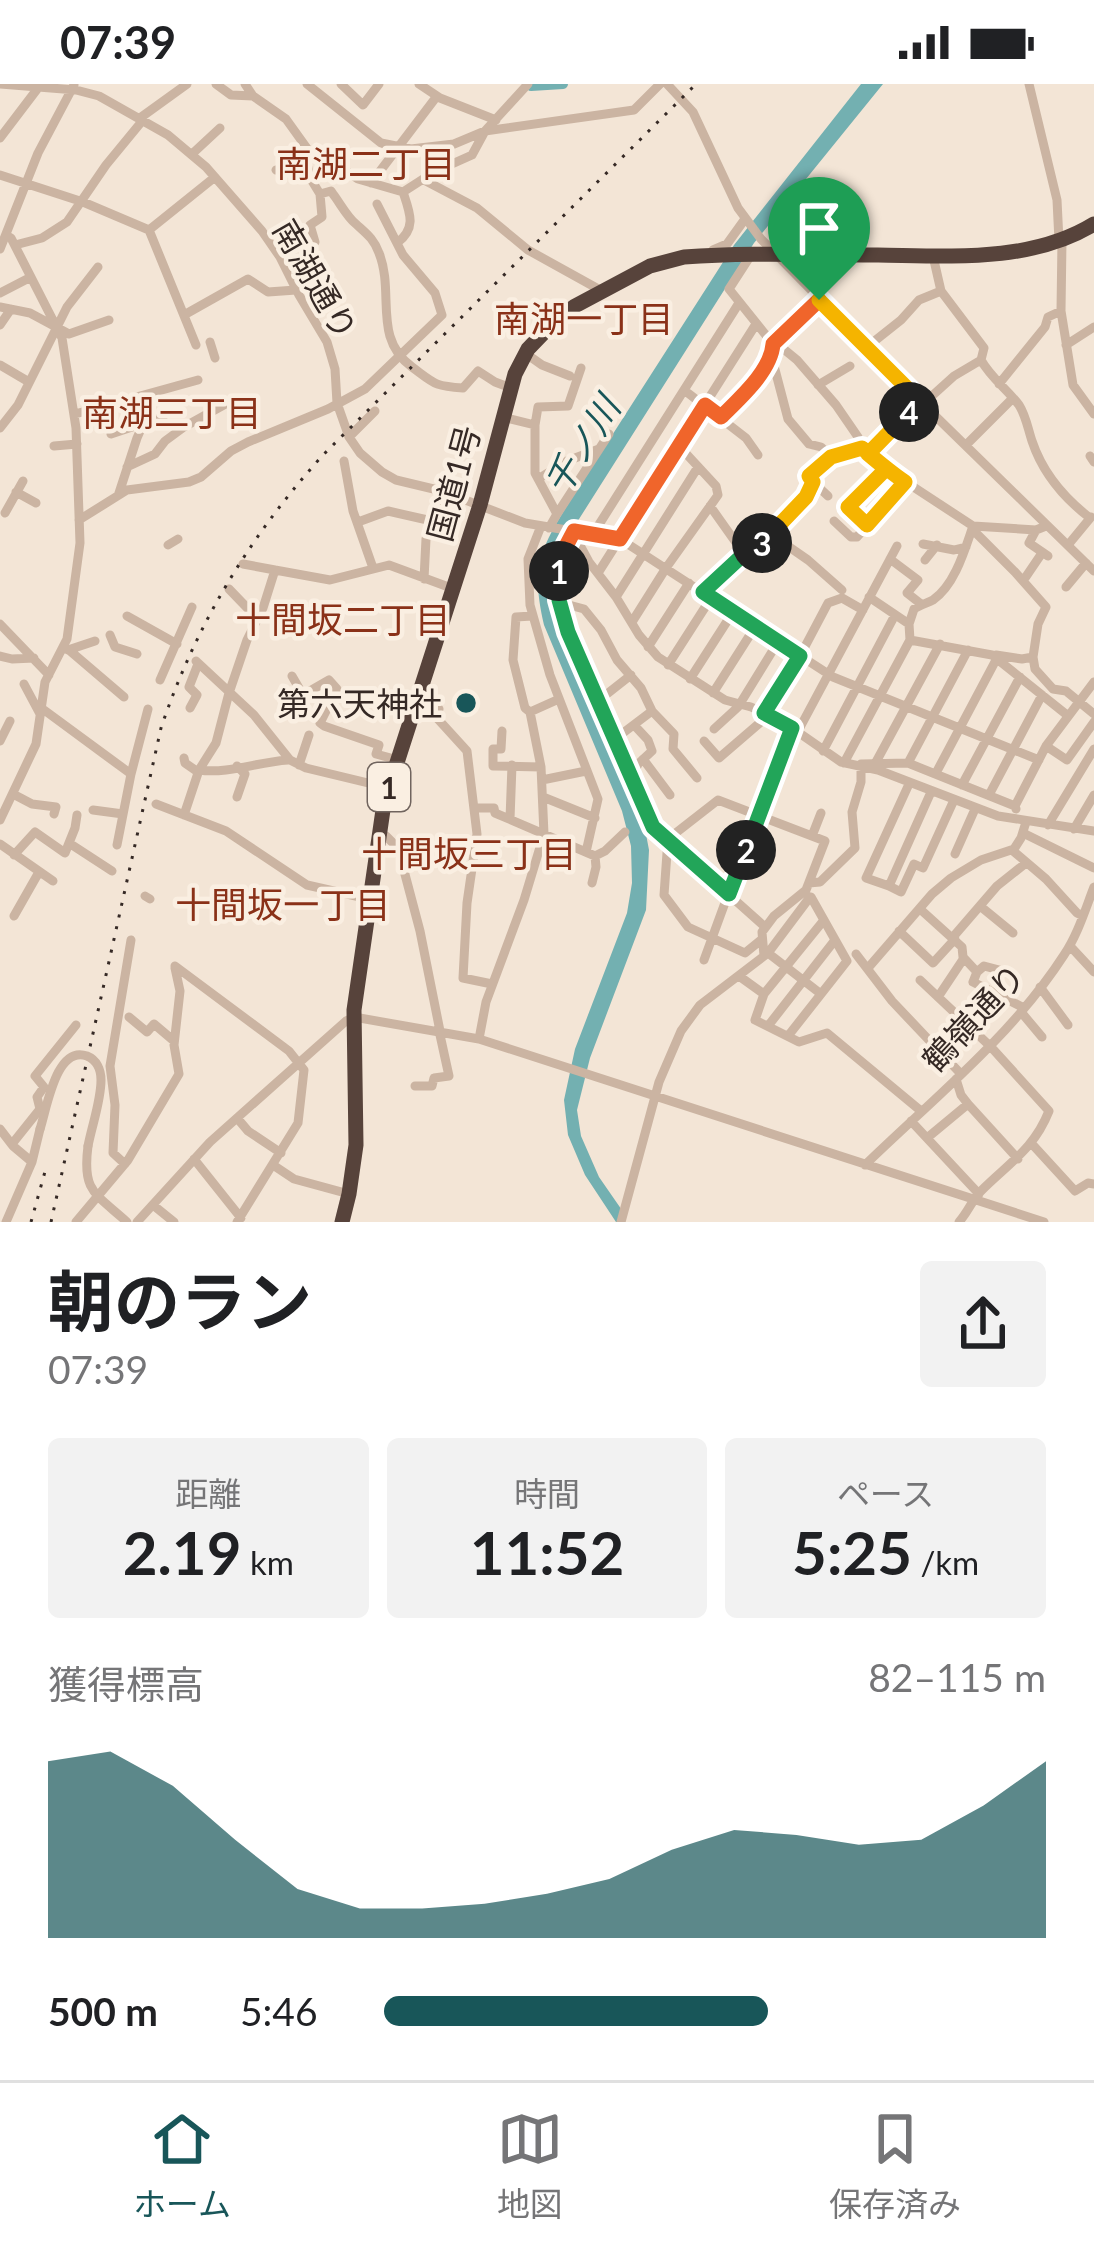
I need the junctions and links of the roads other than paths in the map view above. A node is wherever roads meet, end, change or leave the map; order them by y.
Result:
1 (0, 84) edge
2 (187, 84) edge
3 (216, 84) edge
4 (245, 84) edge
5 (307, 84) edge
6 (340, 84) edge
7 (380, 84) edge
8 (419, 84) edge
9 (527, 84) edge
10 (663, 84) edge
11 (1029, 84) edge
12 (74, 87) edge
13 (38, 88) junction
14 (253, 96) junction
15 (437, 96) junction
16 (142, 119) junction
17 (496, 120) junction
18 (220, 128) dead end
19 (485, 130) junction
20 (0, 138) edge
21 (396, 148) junction
22 (192, 154) junction
23 (310, 159) junction
24 (276, 170) dead end
25 (0, 175) edge
26 (215, 177) junction
27 (424, 180) junction
28 (26, 182) junction
29 (371, 183) junction
30 (403, 192) junction
31 (320, 194) junction
32 (83, 202) junction
33 (377, 204) dead end
34 (745, 219) junction
35 (1094, 224) edge
36 (148, 230) junction
37 (6, 235) junction
38 (1060, 241) junction
39 (315, 242) dead end
40 (397, 243) junction
41 (15, 245) junction
42 (0, 249) edge
43 (750, 255) junction
44 (776, 255) junction
45 (933, 256) junction
46 (684, 257) junction
47 (98, 267) dead end
48 (31, 277) junction
49 (296, 290) junction
50 (602, 291) junction
51 (941, 291) junction
52 (0, 293) edge
53 (819, 300) junction
54 (739, 303) junction
55 (5, 308) edge
56 (1060, 310) junction
57 (184, 315) junction
58 (109, 320) dead end
59 (756, 324) junction
60 (0, 325) edge
61 (57, 327) junction
62 (1094, 328) edge
63 (210, 342) dead end
64 (196, 345) dead end
65 (1066, 345) junction
66 (774, 346) junction
67 (867, 347) junction
68 (525, 353) junction
69 (398, 357) junction
70 (214, 358) dead end
71 (981, 360) junction
72 (0, 365) edge
73 (850, 366) dead end
74 (581, 368) dead end
75 (570, 376) dead end
76 (198, 380) dead end
77 (29, 382) junction
78 (1000, 384) junction
79 (818, 385) junction
80 (681, 386) junction
81 (511, 388) junction
82 (141, 396) junction
83 (1013, 398) junction
84 (229, 402) dead end
85 (921, 403) junction
86 (337, 404) junction
87 (705, 405) junction
88 (172, 410) dead end
89 (375, 411) dead end
90 (75, 414) junction
91 (1094, 414) edge
92 (502, 417) junction
93 (721, 417) junction
94 (146, 421) junction
95 (535, 425) junction
96 (0, 428) edge
97 (111, 434) dead end
98 (609, 434) dead end
99 (349, 437) junction
100 (76, 444) junction
101 (967, 445) junction
102 (54, 446) dead end
103 (679, 446) junction
104 (599, 449) junction
105 (865, 451) junction
106 (758, 455) dead end
107 (831, 457) junction
108 (639, 460) junction
109 (344, 461) dead end
110 (127, 467) junction
111 (698, 467) junction
112 (886, 469) junction
113 (661, 475) junction
114 (538, 479) junction
115 (22, 481) dead end
116 (813, 482) junction
117 (905, 482) junction
118 (836, 486) dead end
119 (442, 491) junction
120 (16, 492) junction
121 (119, 493) junction
122 (36, 503) dead end
123 (479, 505) junction
124 (710, 506) junction
125 (5, 513) edge
126 (557, 514) junction
127 (1093, 516) edge
128 (80, 520) junction
129 (834, 520) dead end
130 (432, 521) junction
131 (358, 522) junction
132 (867, 525) junction
133 (545, 527) junction
134 (972, 528) junction
135 (1041, 528) junction
136 (574, 531) junction
137 (592, 534) junction
138 (772, 535) junction
139 (620, 539) junction
140 (922, 544) dead end
141 (937, 545) junction
142 (1068, 545) junction
143 (897, 546) dead end
144 (966, 547) junction
145 (643, 553) junction
146 (744, 554) junction
147 (890, 559) junction
148 (925, 560) dead end
149 (243, 564) dead end
150 (1090, 567) edge
151 (374, 568) junction
152 (666, 568) junction
153 (275, 570) junction
154 (598, 573) junction
155 (424, 580) junction
156 (1023, 581) junction
157 (689, 583) junction
158 (1066, 586) dead end
159 (229, 589) dead end
160 (454, 589) junction
161 (842, 590) dead end
162 (559, 594) junction
163 (707, 595) junction
164 (616, 596) junction
165 (869, 597) junction
166 (921, 604) junction
167 (192, 607) dead end
168 (862, 610) junction
169 (733, 612) junction
170 (896, 615) junction
171 (127, 616) dead end
172 (532, 616) junction
173 (257, 618) junction
174 (632, 622) junction
175 (0, 624) edge
176 (909, 624) junction
177 (755, 627) junction
178 (110, 635) dead end
179 (910, 640) junction
180 (95, 641) dead end
181 (778, 642) junction
182 (176, 644) junction
183 (940, 644) junction
184 (649, 646) junction
185 (66, 650) junction
186 (968, 650) junction
187 (133, 651) dead end
188 (0, 656) edge
189 (800, 656) junction
190 (994, 657) junction
191 (1033, 657) junction
192 (34, 658) junction
193 (668, 664) junction
194 (828, 674) junction
195 (49, 675) junction
196 (631, 675) junction
197 (292, 676) dead end
198 (1020, 677) junction
199 (160, 680) dead end
200 (690, 680) junction
201 (1094, 682) edge
202 (24, 684) dead end
203 (856, 687) junction
204 (229, 693) junction
205 (420, 693) junction
206 (713, 693) junction
207 (1042, 695) junction
208 (125, 696) dead end
209 (880, 696) junction
210 (560, 699) junction
211 (598, 701) junction
212 (1078, 702) junction
213 (241, 704) junction
214 (738, 704) junction
215 (905, 706) junction
216 (190, 708) dead end
217 (148, 709) dead end
218 (652, 710) junction
219 (40, 711) junction
220 (530, 712) junction
221 (764, 713) junction
222 (1067, 715) junction
223 (932, 717) junction
224 (1094, 718) edge
225 (10, 721) dead end
226 (634, 724) junction
227 (221, 728) junction
228 (959, 728) junction
229 (502, 731) dead end
230 (795, 731) junction
231 (309, 735) dead end
232 (987, 739) junction
233 (615, 740) junction
234 (0, 741) edge
235 (1046, 746) junction
236 (1094, 749) edge
237 (1012, 750) junction
238 (823, 751) junction
239 (184, 758) dead end
240 (643, 759) junction
241 (398, 760) junction
242 (1039, 760) junction
243 (295, 762) junction
244 (876, 762) junction
245 (844, 763) junction
246 (908, 763) junction
247 (861, 764) junction
248 (512, 765) junction
249 (237, 766) junction
250 (541, 766) junction
251 (199, 771) junction
252 (586, 771) junction
253 (935, 773) junction
254 (131, 774) junction
255 (632, 777) junction
256 (697, 778) dead end
257 (542, 780) junction
258 (909, 784) junction
259 (962, 785) junction
260 (389, 788) junction
261 (707, 790) dead end
262 (931, 793) junction
263 (13, 794) junction
264 (670, 794) dead end
265 (988, 795) junction
266 (1094, 795) edge
267 (237, 797) dead end
268 (543, 797) junction
269 (954, 800) junction
270 (716, 801) junction
271 (156, 804) dead end
272 (1015, 806) junction
273 (56, 807) dead end
274 (474, 808) junction
275 (976, 809) junction
276 (92, 810) dead end
277 (821, 813) dead end
278 (123, 814) junction
279 (77, 815) dead end
280 (184, 815) junction
281 (759, 815) junction
282 (595, 818) junction
283 (510, 819) junction
284 (0, 820) edge
285 (890, 824) junction
286 (1022, 825) junction
287 (1048, 825) junction
288 (1074, 830) junction
289 (1094, 831) edge
290 (625, 832) dead end
291 (378, 833) junction
292 (544, 834) junction
293 (913, 834) junction
294 (812, 836) junction
295 (668, 839) junction
296 (69, 843) junction
297 (0, 844) edge
298 (117, 845) dead end
299 (1012, 850) junction
300 (590, 854) junction
301 (955, 854) dead end
302 (14, 855) junction
303 (1026, 863) junction
304 (1094, 868) edge
305 (112, 871) dead end
306 (39, 872) junction
307 (52, 881) dead end
308 (592, 884) dead end
309 (889, 886) junction
310 (1094, 887) edge
311 (808, 890) junction
312 (729, 894) junction
313 (369, 899) junction
314 (980, 906) junction
315 (920, 909) junction
316 (14, 916) dead end
317 (1083, 916) junction
318 (824, 920) junction
319 (765, 927) junction
320 (899, 932) junction
321 (1012, 934) dead end
322 (713, 938) junction
323 (954, 938) junction
324 (131, 940) dead end
325 (761, 940) junction
326 (836, 940) junction
327 (1070, 946) junction
328 (766, 954) junction
329 (856, 954) dead end
330 (964, 958) junction
331 (194, 961) dead end
332 (704, 961) dead end
333 (786, 966) junction
334 (868, 968) junction
335 (1003, 970) dead end
336 (1094, 972) edge
337 (186, 973) junction
338 (977, 973) junction
339 (740, 976) junction
340 (804, 980) junction
341 (920, 980) dead end
342 (492, 984) junction
343 (1040, 987) junction
344 (764, 994) junction
345 (821, 994) junction
346 (938, 997) junction
347 (1023, 1010) junction
348 (128, 1017) dead end
349 (353, 1017) junction
350 (76, 1025) dead end
351 (768, 1026) junction
352 (441, 1032) junction
353 (788, 1036) junction
354 (479, 1039) junction
355 (174, 1041) junction
356 (991, 1048) junction
357 (300, 1062) junction
358 (448, 1072) junction
359 (423, 1076) dead end
360 (958, 1077) junction
361 (415, 1087) dead end
362 (655, 1096) junction
363 (968, 1104) junction
364 (921, 1112) junction
365 (237, 1118) junction
366 (911, 1120) junction
367 (0, 1129) edge
368 (927, 1138) junction
369 (1032, 1144) junction
370 (14, 1147) junction
371 (35, 1147) junction
372 (0, 1152) edge
373 (281, 1153) junction
374 (194, 1159) junction
375 (1018, 1159) junction
376 (32, 1162) junction
377 (125, 1164) junction
378 (273, 1165) junction
379 (865, 1165) junction
380 (1094, 1184) edge
381 (349, 1194) junction
382 (99, 1196) junction
383 (976, 1197) junction
384 (153, 1205) junction
385 (238, 1221) edge
386 (6, 1222) edge
387 (76, 1222) edge
388 (127, 1222) edge
389 (137, 1222) edge
390 (174, 1222) edge
391 (342, 1222) edge
392 (621, 1222) edge
393 (958, 1222) edge
394 (1044, 1222) edge

1 - 13 street, 南湖通り
2 - 16 street
3 - 14 street
4 - 14 street
5 - 21 street
6 - 7 street
8 - 15 street
9 - 17 street
10 - 19 street
10 - 34 street
11 - 38 street
12 - 13 street, 南湖通り
12 - 16 street, 南湖通り
12 - 28 street
13 - 20 street
14 - 23 street
15 - 17 street
15 - 21 street
16 - 22 street, 南湖通り
16 - 32 street
17 - 19 street
18 - 22 street
19 - 21 street
19 - 27 street
21 - 29 street
22 - 26 street, 南湖通り
23 - 24 street
23 - 29 street
23 - 31 street
25 - 28 street
26 - 36 street
26 - 49 street, 南湖通り
27 - 30 street
27 - 50 street
28 - 32 street
28 - 37 street
29 - 30 street
30 - 40 street
31 - 39 street
31 - 69 street
32 - 36 street
32 - 41 street
33 - 40 street
34 - 44 street
34 - 46 street
35 - 38 highway, 国道1号 / 1
36 - 57 street
37 - 41 street
37 - 42 street
38 - 45 highway, 国道1号 / 1
38 - 56 street
40 - 69 street
41 - 48 street
43 - 44 highway, 国道1号 / 1
43 - 46 highway, 国道1号 / 1
43 - 54 street
44 - 45 highway, 国道1号 / 1
44 - 53 street
45 - 51 street
46 - 50 highway, 国道1号 / 1
47 - 61 street
48 - 52 street
48 - 61 street
49 - 57 street
49 - 86 street, 南湖通り
50 - 68 highway, 国道1号 / 1
51 - 67 street
51 - 71 street
53 - 66 street
53 - 67 street
54 - 59 street
54 - 80 street
55 - 60 street
55 - 61 street
56 - 65 street
56 - 78 street
57 - 64 street
58 - 61 street
59 - 66 street
59 - 87 street
61 - 77 street
61 - 90 street
62 - 65 street
63 - 70 street
65 - 91 street
66 - 79 street
66 - 93 street
66 - 107 street
67 - 85 street
68 - 75 street
68 - 81 highway, 国道1号 / 1
69 - 81 street
69 - 86 street
71 - 78 street
71 - 85 street
72 - 77 street
73 - 79 street
74 - 95 street
76 - 82 street
77 - 96 street
78 - 83 street
79 - 105 street
80 - 87 street
80 - 108 street
81 - 92 highway, 国道1号 / 1
82 - 90 street
82 - 94 street
83 - 101 street
83 - 127 street
84 - 110 street
85 - 101 street
85 - 105 street
86 - 99 street, 南湖通り
86 - 121 street
87 - 93 street
87 - 103 street
88 - 94 street
89 - 99 street
90 - 100 street
92 - 95 street
92 - 123 highway, 国道1号 / 1
93 - 106 street
94 - 97 street
94 - 110 street
95 - 114 street
98 - 104 street
99 - 119 street, 南湖通り
100 - 102 street
100 - 128 street
101 - 135 street
103 - 111 street
103 - 113 street
104 - 114 street
104 - 126 street
105 - 107 street
105 - 112 street
107 - 116 street
108 - 113 street
108 - 137 street
109 - 131 street
110 - 121 street
111 - 124 street
111 - 145 street
112 - 117 street
112 - 132 street
113 - 139 street
114 - 126 street
115 - 120 street
116 - 118 street
116 - 138 street
117 - 132 street
117 - 134 street
119 - 123 street, 南湖通り
119 - 130 street
120 - 122 street
120 - 125 street
121 - 128 street
123 - 133 street, 南湖通り
123 - 160 highway, 国道1号 / 1
124 - 146 street
124 - 152 street
126 - 133 street
127 - 142 street
128 - 185 street
129 - 132 street
130 - 131 street
130 - 155 street
131 - 151 street
133 - 136 street, 南湖通り
133 - 172 street
134 - 135 street
134 - 144 street
134 - 156 street
135 - 142 street
135 - 156 street
136 - 137 street, 南湖通り
136 - 154 street
136 - 162 street
137 - 139 street, 南湖通り
138 - 146 street
138 - 161 street
139 - 145 street
139 - 154 street
140 - 141 street
141 - 144 street
141 - 148 street
142 - 150 street
143 - 147 street
144 - 166 street
145 - 152 street
145 - 164 street
146 - 163 street
147 - 165 street
147 - 166 street
149 - 153 street
150 - 158 street
151 - 153 street
151 - 155 street
152 - 157 street
152 - 174 street
153 - 173 street
154 - 164 street
155 - 160 street
156 - 191 street
157 - 163 street
157 - 184 street
159 - 173 street
160 - 205 highway, 国道1号 / 1
162 - 196 street
162 - 211 street
163 - 169 street
163 - 193 street
164 - 174 street
165 - 168 street
165 - 170 street
166 - 176 street
167 - 182 street
168 - 189 street
168 - 194 street
169 - 177 street
169 - 200 street
170 - 176 street
170 - 203 street
171 - 182 street
172 - 210 street
172 - 220 street
173 - 204 street
174 - 184 street
175 - 192 street
176 - 179 street
177 - 181 street
177 - 206 street
178 - 187 street
179 - 183 street
179 - 209 street
180 - 185 street
181 - 189 street
181 - 214 street
182 - 199 street
183 - 186 street
183 - 215 street
184 - 193 street
185 - 195 street
185 - 208 street
186 - 190 street
186 - 223 street
188 - 192 street
189 - 194 street
189 - 221 street
190 - 191 street
190 - 198 street
190 - 228 street
191 - 212 street
192 - 195 street
193 - 200 street
194 - 203 street
194 - 230 street
195 - 219 street
196 - 211 street
196 - 218 street
197 - 241 street
198 - 207 street
198 - 232 street
200 - 206 street
201 - 212 street
202 - 219 street
203 - 209 street
203 - 238 street
204 - 213 street
204 - 216 street
204 - 227 street
205 - 241 highway, 国道1号 / 1
205 - 274 street
206 - 214 street
207 - 222 street
207 - 237 street
209 - 215 street
209 - 245 street
210 - 220 street
210 - 252 street
211 - 233 street
212 - 222 street
212 - 224 street
213 - 227 street
213 - 243 street
214 - 221 street
214 - 221 street
215 - 223 street
215 - 244 street
217 - 254 street
218 - 226 street
218 - 256 street
219 - 254 street
219 - 263 street
220 - 250 street
221 - 230 street
222 - 235 street
223 - 228 street
223 - 246 street
224 - 235 street
225 - 234 street
226 - 233 street
226 - 240 street
227 - 251 street
228 - 232 street
228 - 253 street
229 - 248 street
230 - 238 street
230 - 281 street
231 - 243 street
232 - 237 street
232 - 259 street
233 - 255 street
235 - 242 street
236 - 287 street
237 - 242 street
237 - 265 street
238 - 245 street
239 - 251 street
240 - 255 street
240 - 264 street
241 - 260 highway, 国道1号 / 1
242 - 272 street
243 - 249 street
243 - 260 street
244 - 246 street
244 - 247 street
245 - 247 street
246 - 253 street
247 - 258 street
247 - 311 street
248 - 250 street
248 - 283 street
249 - 251 street
249 - 267 street
250 - 257 street
251 - 280 street
252 - 257 street
252 - 282 street
253 - 259 street
254 - 278 street
255 - 295 street
257 - 268 street
258 - 262 street
258 - 285 street
259 - 265 street
260 - 291 highway, 国道1号 / 1
261 - 270 street
262 - 269 street
262 - 293 street
263 - 273 street
263 - 284 street
265 - 272 street
266 - 288 street
268 - 282 street
268 - 292 street
269 - 275 street
269 - 309 street
270 - 281 street
270 - 295 street
271 - 280 street
272 - 286 street
274 - 283 street
274 - 342 street
275 - 286 street
275 - 301 street
276 - 278 street
277 - 294 street
278 - 298 street
279 - 296 street
280 - 313 street
281 - 294 street
281 - 312 street
282 - 300 street
283 - 292 street
285 - 293 street
285 - 309 street
286 - 287 street
286 - 299 street
286 - 304 street
287 - 288 street
288 - 289 street
290 - 300 street
291 - 313 highway, 国道1号 / 1
291 - 352 street
292 - 300 street
292 - 342 street
293 - 309 street
294 - 311 street
295 - 312 street
295 - 322 street
296 - 302 street
296 - 305 street
297 - 302 street
299 - 303 street
299 - 315 street
300 - 308 street
302 - 306 street
303 - 314 street
303 - 317 street
306 - 307 street
306 - 316 street
310 - 317 street, 鶴嶺通り
311 - 318 street
311 - 319 street
311 - 328 street
312 - 319 street
312 - 322 street
313 - 349 highway, 国道1号 / 1
314 - 321 street
314 - 323 street
315 - 320 street
315 - 323 street
317 - 327 street, 鶴嶺通り
318 - 326 street
318 - 333 street
319 - 325 street
320 - 323 street
320 - 334 street
322 - 325 street
322 - 332 street
323 - 330 street
324 - 377 street
325 - 328 street
326 - 340 street
326 - 345 street
327 - 336 street
327 - 343 street, 鶴嶺通り
328 - 333 street
328 - 339 street
329 - 334 street
330 - 338 street
330 - 346 street
331 - 337 street
333 - 340 street
333 - 344 street
334 - 360 street
335 - 338 street
337 - 355 street
337 - 357 street
338 - 347 street
339 - 344 street
339 - 362 street
340 - 345 street
340 - 351 street
341 - 346 street
342 - 354 street
343 - 347 street, 鶴嶺通り
343 - 347 street
344 - 351 street
345 - 353 street
346 - 356 street
347 - 356 street, 鶴嶺通り
348 - 355 street
349 - 352 street
349 - 357 street
349 - 381 highway, 国道1号 / 1
350 - 370 street
351 - 353 street
352 - 354 street
352 - 358 street
353 - 364 street
354 - 362 street
355 - 377 street
356 - 360 street, 鶴嶺通り
356 - 369 street
357 - 365 street
357 - 373 street
358 - 359 street
358 - 361 street
360 - 363 street
360 - 364 street, 鶴嶺通り
362 - 379 street
362 - 392 street
363 - 368 street
363 - 375 street
364 - 366 street, 鶴嶺通り
365 - 373 street
365 - 374 street
366 - 368 street
366 - 379 street, 鶴嶺通り
367 - 370 street
368 - 383 street
369 - 375 street
369 - 380 street
370 - 371 street
370 - 372 street
370 - 376 street
371 - 376 street
371 - 382 street, bridge
373 - 378 street
374 - 384 street
374 - 385 street
375 - 383 street
376 - 386 street
377 - 382 street
378 - 381 street
378 - 385 street
379 - 383 street
381 - 391 highway, 国道1号 / 1
382 - 387 street
382 - 388 street
383 - 393 street
383 - 394 street
384 - 389 street
384 - 390 street

